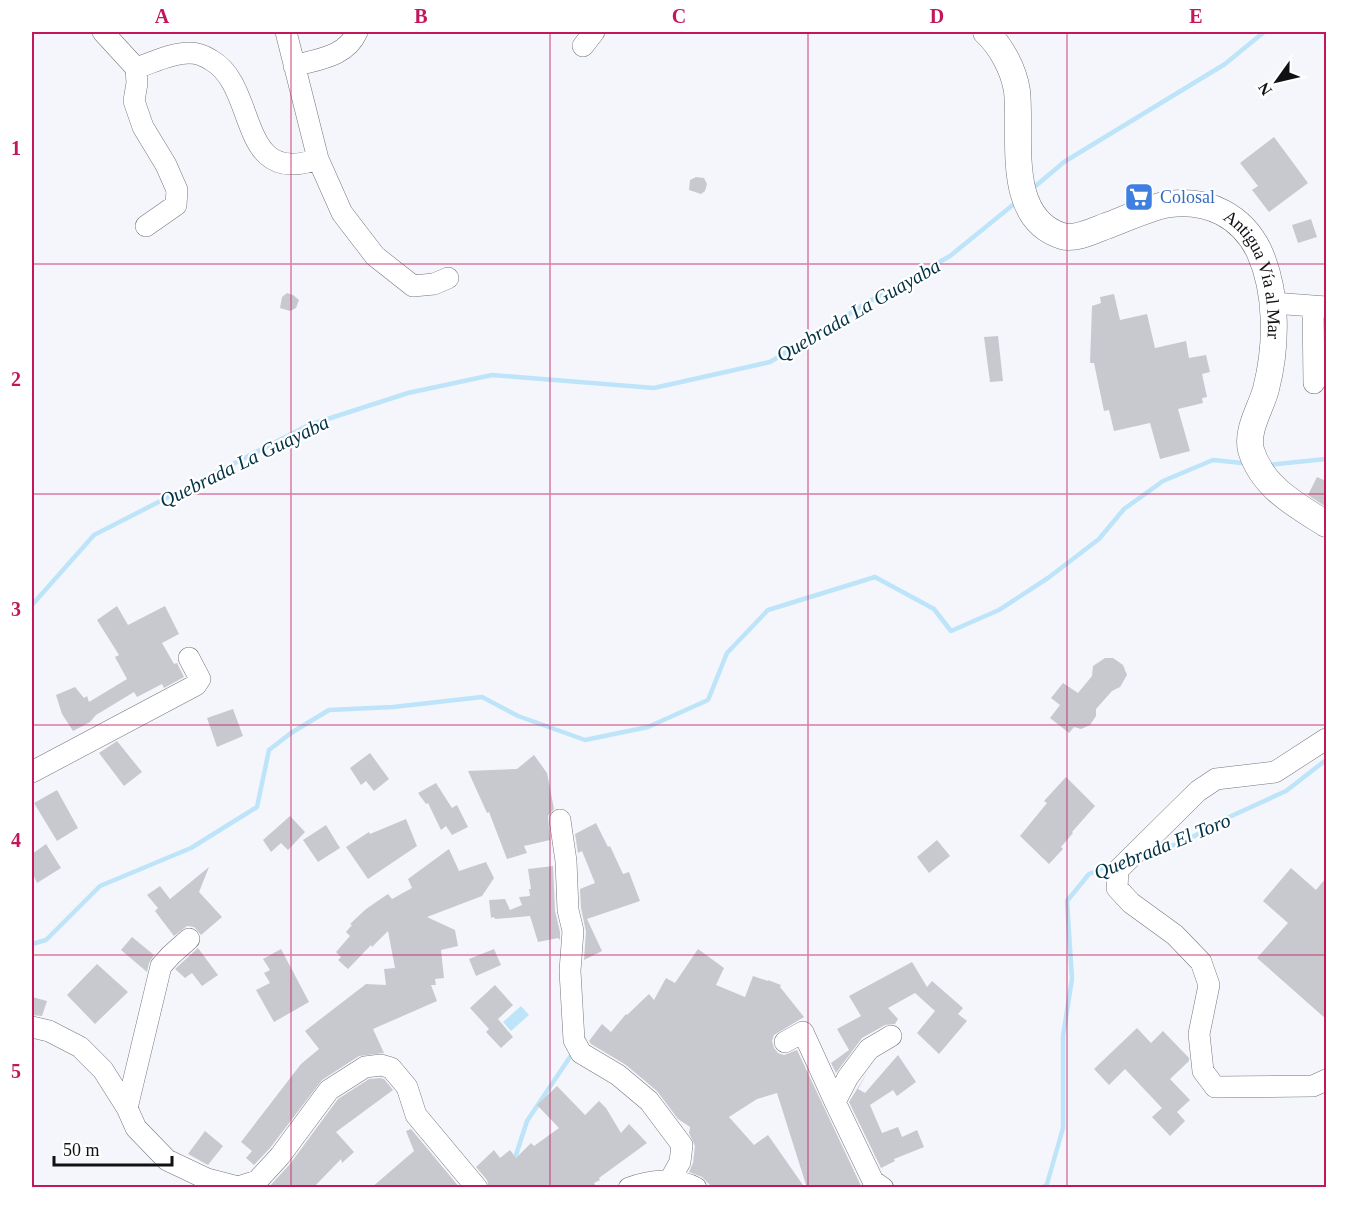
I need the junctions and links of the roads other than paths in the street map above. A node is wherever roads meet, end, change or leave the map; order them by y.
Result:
1 (103, 32) edge
2 (286, 32) edge
3 (357, 32) edge
4 (986, 32) edge
5 (294, 66) junction
6 (136, 68) junction
7 (318, 159) junction
8 (146, 226) dead end
9 (448, 278) dead end
10 (1273, 303) junction
11 (1320, 307) edge
12 (1314, 383) dead end
13 (1326, 524) edge
14 (189, 658) dead end
15 (1326, 738) edge
16 (32, 772) edge
17 (560, 820) dead end
18 (189, 939) dead end
19 (32, 1027) edge
20 (891, 1036) dead end
21 (785, 1042) dead end
22 (1326, 1080) edge
23 (835, 1102) junction
24 (127, 1108) junction
25 (670, 1180) junction
26 (238, 1187) edge
27 (477, 1188) edge
28 (629, 1188) edge
29 (696, 1188) edge
30 (883, 1188) edge

1 - 6 street
2 - 5 street
3 - 5 street
4 - 10 main road, Antigua Vía al Mar
5 - 7 street
6 - 7 street
6 - 8 street
7 - 9 street
10 - 11 street
10 - 13 main road, Antigua Vía al Mar
11 - 12 street
14 - 16 street
15 - 22 street
17 - 25 street
18 - 24 street
19 - 24 street
20 - 23 street
21 - 23 street
23 - 30 street
24 - 26 street
25 - 28 street
25 - 29 street
26 - 27 street

